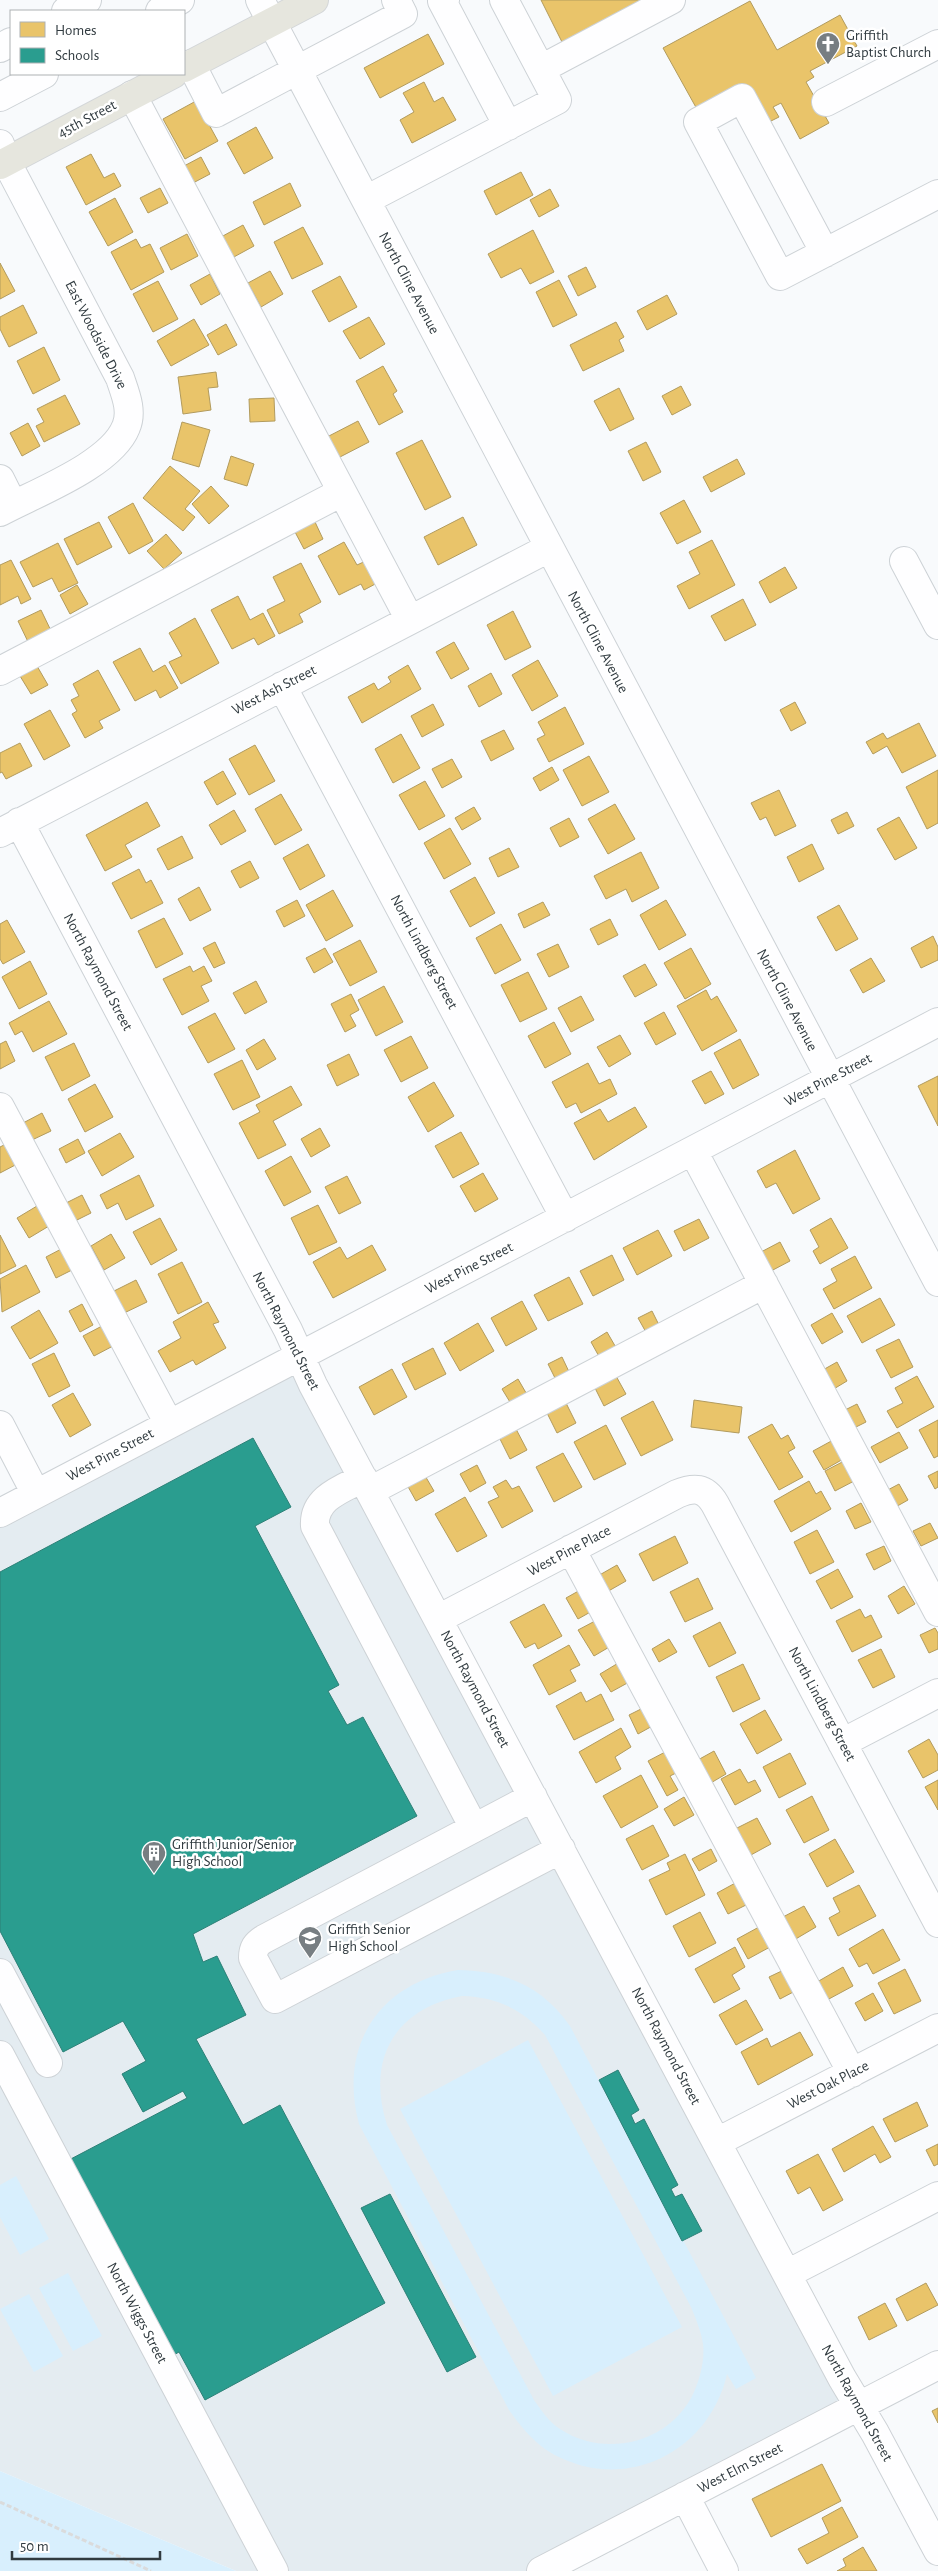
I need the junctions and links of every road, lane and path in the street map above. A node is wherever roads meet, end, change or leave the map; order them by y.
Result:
1 (86, 0) edge
2 (180, 0) edge
3 (314, 0) edge
4 (396, 0) edge
5 (445, 0) edge
6 (504, 0) edge
7 (671, 0) edge
8 (68, 10) edge
9 (162, 10) edge
10 (266, 11) edge
11 (938, 44) edge
12 (185, 68) edge
13 (540, 69) junction
14 (297, 71) junction
15 (185, 72) edge
16 (42, 75) edge
17 (171, 75) edge
18 (132, 95) junction
19 (0, 97) edge
20 (826, 102) dead end
21 (508, 126) junction
22 (2, 157) edge
23 (938, 194) edge
24 (366, 200) junction
25 (825, 253) junction
26 (0, 479) edge
27 (342, 492) junction
28 (7, 508) edge
29 (549, 548) junction
30 (904, 561) dead end
31 (410, 620) junction
32 (938, 625) edge
33 (0, 671) edge
34 (282, 686) junction
35 (10, 827) edge
36 (938, 1022) edge
37 (829, 1079) junction
38 (0, 1106) edge
39 (693, 1151) junction
40 (565, 1218) junction
41 (938, 1282) edge
42 (764, 1284) junction
43 (299, 1356) junction
44 (169, 1424) junction
45 (0, 1425) edge
46 (366, 1485) junction
47 (701, 1489) joint
48 (36, 1494) junction
49 (0, 1513) edge
50 (571, 1549) junction
51 (938, 1612) edge
52 (438, 1619) junction
53 (938, 1693) edge
54 (842, 1743) junction
55 (533, 1796) junction
56 (474, 1828) junction
57 (561, 1849) junction
58 (938, 1923) edge
59 (0, 1973) edge
60 (938, 2028) edge
61 (34, 2037) junction
62 (0, 2054) edge
63 (48, 2063) dead end
64 (852, 2073) junction
65 (7, 2086) edge
66 (718, 2142) junction
67 (938, 2196) edge
68 (787, 2274) junction
69 (938, 2365) edge
70 (860, 2406) junction
71 (685, 2496) junction
72 (0, 2502) edge
73 (938, 2551) edge
74 (151, 2571) edge
75 (274, 2571) edge
76 (541, 2571) edge
77 (724, 2571) edge

1 - 8 street
2 - 9 street
3 - 10 main road, 45th Street
4 - 14 street
5 - 21 street
6 - 13 street
7 - 13 street
10 - 12 main road, 45th Street
10 - 14 street, North Cline Avenue
11 - 20 street
13 - 21 street
14 - 15 street
14 - 24 street, North Cline Avenue
16 - 19 street
17 - 18 main road, 45th Street
18 - 22 main road, 45th Street
18 - 27 street
21 - 24 street
22 - 28 street, East Woodside Drive
23 - 25 street
24 - 29 street, North Cline Avenue
25 - 25 street
26 - 28 street
27 - 31 street
27 - 33 street
29 - 31 street, West Ash Street
29 - 37 street, North Cline Avenue
30 - 32 street
31 - 34 street, West Ash Street
34 - 35 street, West Ash Street
34 - 40 street, North Lindberg Street
35 - 43 street, North Raymond Street
36 - 37 street, West Pine Street
37 - 39 street, West Pine Street
37 - 41 street, North Cline Avenue
38 - 44 street
39 - 40 street, West Pine Street
39 - 42 street
40 - 43 street, West Pine Street
42 - 46 street
42 - 51 street
43 - 44 street, West Pine Street
43 - 46 street, North Raymond Street
44 - 48 street, West Pine Street
45 - 48 street
46 - 52 street, North Raymond Street
46 - 56 street
47 - 50 street, West Pine Place
47 - 54 street, North Lindberg Street
48 - 49 street, West Pine Street
50 - 52 street, West Pine Place
50 - 64 street
52 - 55 street, North Raymond Street
53 - 54 street
54 - 58 street, North Lindberg Street
55 - 56 street
55 - 57 street, North Raymond Street
56 - 57 street
57 - 66 street, North Raymond Street
59 - 61 street
60 - 64 street, West Oak Place
61 - 62 street
61 - 63 street
62 - 65 street, North Wiggs Street
64 - 66 street, West Oak Place
65 - 75 street, North Wiggs Street
66 - 68 street, North Raymond Street
67 - 68 street
68 - 70 street, North Raymond Street
69 - 70 street, West Elm Street
70 - 71 street, West Elm Street
70 - 73 street, North Raymond Street
71 - 76 street, West Elm Street
71 - 77 street
72 - 74 path

